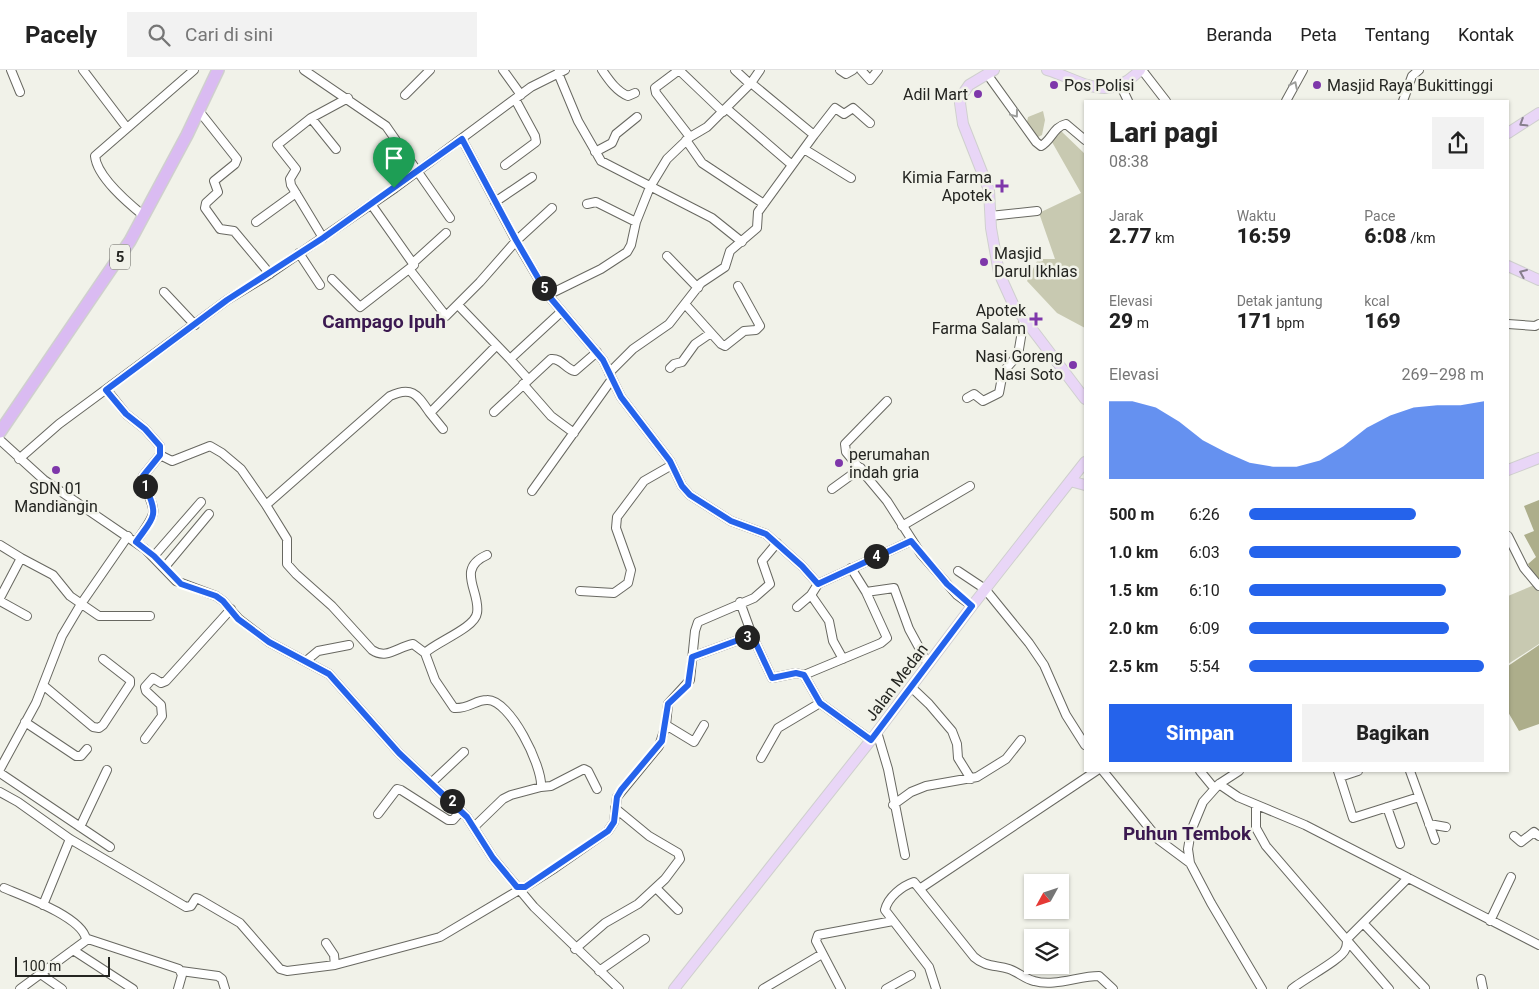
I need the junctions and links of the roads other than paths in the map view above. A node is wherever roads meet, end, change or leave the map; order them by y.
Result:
1 (11, 70) edge
2 (84, 70) edge
3 (194, 70) edge
4 (218, 70) edge
5 (304, 70) edge
6 (430, 70) edge
7 (504, 70) edge
8 (602, 70) edge
9 (735, 70) edge
10 (760, 70) edge
11 (840, 70) edge
12 (853, 70) edge
13 (861, 70) edge
14 (878, 70) edge
15 (1046, 70) edge
16 (1141, 70) edge
17 (1303, 70) edge
18 (1419, 70) edge
19 (561, 72) edge
20 (990, 72) edge
21 (751, 84) junction
22 (1120, 84) junction
23 (20, 92) dead end
24 (635, 93) dead end
25 (405, 95) dead end
26 (518, 97) junction
27 (348, 98) junction
28 (1128, 100) edge
29 (1165, 100) edge
30 (1287, 100) edge
31 (1403, 100) edge
32 (725, 110) junction
33 (199, 112) junction
34 (1539, 113) edge
35 (638, 117) dead end
36 (311, 118) junction
37 (870, 123) dead end
38 (127, 128) junction
39 (1509, 132) edge
40 (814, 135) junction
41 (688, 138) junction
42 (462, 139) junction
43 (1084, 139) edge
44 (804, 148) junction
45 (336, 149) dead end
46 (595, 152) junction
47 (505, 165) dead end
48 (792, 165) junction
49 (417, 172) junction
50 (532, 176) dead end
51 (851, 178) dead end
52 (650, 187) junction
53 (296, 193) junction
54 (495, 202) junction
55 (371, 204) junction
56 (586, 204) dead end
57 (764, 204) junction
58 (552, 208) dead end
59 (1037, 211) dead end
60 (144, 216) junction
61 (990, 216) junction
62 (450, 218) dead end
63 (256, 222) dead end
64 (636, 222) junction
65 (446, 233) dead end
66 (323, 238) junction
67 (516, 240) junction
68 (742, 242) junction
69 (299, 253) junction
70 (667, 256) dead end
71 (412, 266) junction
72 (1509, 266) edge
73 (270, 274) junction
74 (332, 279) dead end
75 (1539, 280) edge
76 (320, 285) dead end
77 (738, 286) dead end
78 (698, 288) junction
79 (164, 292) dead end
80 (548, 295) junction
81 (458, 305) junction
82 (687, 306) junction
83 (561, 312) junction
84 (1024, 319) junction
85 (1509, 324) edge
86 (1539, 324) edge
87 (195, 325) junction
88 (711, 333) junction
89 (496, 346) junction
90 (597, 352) junction
91 (510, 359) junction
92 (670, 368) dead end
93 (611, 376) junction
94 (525, 382) junction
95 (106, 390) junction
96 (967, 398) dead end
97 (1084, 398) edge
98 (887, 401) dead end
99 (494, 412) dead end
100 (430, 413) junction
101 (443, 430) dead end
102 (0, 432) edge
103 (574, 433) junction
104 (0, 440) edge
105 (160, 455) junction
106 (1539, 458) edge
107 (19, 459) junction
108 (1084, 463) edge
109 (672, 465) junction
110 (861, 468) junction
111 (1509, 470) edge
112 (1070, 481) junction
113 (1084, 485) edge
114 (970, 486) dead end
115 (832, 489) dead end
116 (532, 491) dead end
117 (201, 502) dead end
118 (266, 505) junction
119 (209, 514) dead end
120 (902, 526) junction
121 (128, 536) junction
122 (1509, 538) edge
123 (911, 541) junction
124 (136, 542) junction
125 (777, 543) junction
126 (0, 545) edge
127 (487, 554) dead end
128 (154, 556) junction
129 (21, 558) junction
130 (164, 568) junction
131 (851, 568) junction
132 (958, 571) dead end
133 (818, 584) junction
134 (1539, 586) edge
135 (985, 589) junction
136 (580, 591) dead end
137 (866, 592) junction
138 (811, 596) junction
139 (0, 600) edge
140 (740, 602) junction
141 (81, 604) junction
142 (972, 606) junction
143 (797, 607) dead end
144 (231, 610) junction
145 (27, 616) dead end
146 (150, 616) dead end
147 (752, 635) junction
148 (349, 645) dead end
149 (424, 653) junction
150 (692, 657) junction
151 (103, 659) dead end
152 (844, 659) junction
153 (306, 661) junction
154 (928, 664) junction
155 (804, 675) junction
156 (43, 685) junction
157 (911, 688) junction
158 (820, 703) junction
159 (25, 722) junction
160 (666, 725) junction
161 (704, 726) dead end
162 (874, 736) junction
163 (145, 739) dead end
164 (1021, 740) dead end
165 (1084, 743) edge
166 (87, 749) dead end
167 (464, 752) dead end
168 (761, 758) dead end
169 (0, 769) edge
170 (107, 770) dead end
171 (1095, 772) edge
172 (1104, 772) edge
173 (1201, 772) edge
174 (1237, 772) edge
175 (1352, 772) edge
176 (1410, 772) edge
177 (0, 773) edge
178 (1339, 774) edge
179 (971, 779) junction
180 (431, 783) junction
181 (1216, 786) junction
182 (541, 787) junction
183 (597, 788) dead end
184 (0, 792) edge
185 (1419, 797) junction
186 (1256, 804) junction
187 (894, 806) junction
188 (1387, 807) junction
189 (615, 808) junction
190 (462, 811) junction
191 (378, 814) dead end
192 (1429, 824) junction
193 (80, 827) junction
194 (474, 827) junction
195 (1446, 827) dead end
196 (1514, 836) dead end
197 (1539, 836) edge
198 (70, 838) junction
199 (1435, 840) dead end
200 (1400, 844) dead end
201 (110, 847) dead end
202 (905, 855) dead end
203 (1190, 863) junction
204 (1511, 877) dead end
205 (1408, 878) junction
206 (4, 888) dead end
207 (518, 888) junction
208 (656, 888) junction
209 (921, 888) junction
210 (43, 905) junction
211 (678, 910) dead end
212 (893, 921) junction
213 (1490, 921) junction
214 (1364, 924) junction
215 (644, 938) dead end
216 (86, 939) junction
217 (1348, 939) junction
218 (326, 943) dead end
219 (1539, 945) edge
220 (575, 949) junction
221 (73, 950) junction
222 (822, 954) junction
223 (335, 965) junction
224 (182, 971) junction
225 (600, 971) junction
226 (42, 975) junction
227 (911, 975) dead end
228 (1481, 979) dead end
229 (1426, 988) dead end
230 (20, 989) edge
231 (62, 989) edge
232 (133, 989) edge
233 (178, 989) edge
234 (225, 989) edge
235 (619, 989) edge
236 (674, 989) edge
237 (764, 989) edge
238 (841, 989) edge
239 (886, 989) edge
240 (936, 989) edge
241 (1113, 989) edge
242 (1262, 989) edge
243 (1292, 989) edge
244 (1389, 989) edge
245 (1483, 989) edge

1 - 23 street
2 - 38 street
3 - 38 street
4 - 33 highway, 5
5 - 27 street
6 - 25 street
7 - 26 street
8 - 24 street
9 - 21 street
10 - 21 street
11 - 12 street
13 - 14 street
15 - 22 main road
16 - 22 main road
16 - 29 street
30 -> 17 street
18 - 31 street
19 - 26 street
19 - 46 street
20 -> 43 street
20 - 61 main road
21 - 32 street
21 - 40 street
22 - 28 street
26 - 42 street
26 - 47 street
27 - 36 street
27 - 49 street
32 - 41 street
32 - 41 street
32 - 48 street
33 - 60 highway, 5
33 - 73 street
34 -> 39 main road
35 - 46 street
36 - 45 street
36 - 53 street
37 - 40 street
38 - 60 street
40 - 44 street
41 - 52 street
41 - 57 street
42 - 49 street
42 - 54 street
44 - 48 street
44 - 51 street
46 - 52 street
48 - 57 street
49 - 55 street
49 - 62 street
50 - 54 street
52 - 64 street
52 - 68 street
53 - 63 street
53 - 66 street
54 - 67 street
55 - 66 street
55 - 71 street
56 - 64 street
57 - 68 street
58 - 67 street
59 - 61 street
60 - 102 highway, 5
61 - 84 main road
64 - 80 street
65 - 71 street
66 - 69 street
67 - 80 street
67 - 81 street
68 - 78 street
69 - 73 street
69 - 76 street
70 - 78 street
71 - 74 street
71 - 81 street
75 -> 72 main road
73 - 87 street
77 - 88 street
78 - 82 street
79 - 87 street
80 - 83 street
81 - 89 street
82 - 88 street
82 - 93 street
83 - 90 street
83 - 91 street
84 - 96 street
84 - 97 main road
85 - 86 street
87 - 95 street
88 - 92 street
89 - 91 street
89 - 100 street
90 - 93 street
90 - 94 street
91 - 94 street
93 - 103 street
93 - 109 street
94 - 99 street
94 - 103 street
95 - 105 street
95 - 107 street
98 - 110 street
100 - 101 street
100 - 118 street
103 - 116 street
104 - 107 street
105 - 118 street
105 - 124 street
106 - 111 main road
107 - 121 street
108 - 112 main road, Jalan Medan
109 - 125 street
109 - 136 street
110 - 115 street
110 - 120 street
112 - 113 main road
112 - 135 main road, Jalan Medan
114 - 120 street
117 - 128 street
118 - 149 street
119 - 130 street
120 - 123 street
121 - 124 street
121 - 141 street
122 - 134 street
123 - 131 street
123 - 142 street
124 - 128 street
125 - 133 street
125 - 140 street
126 - 129 street
127 - 149 street
128 - 130 street
129 - 139 street
129 - 141 street
130 - 144 street
131 - 133 street
131 - 137 street
132 - 135 street
133 - 138 street
135 - 142 main road, Jalan Medan
135 - 165 street
137 - 152 street
137 - 154 street
138 - 143 street
138 - 152 street
139 - 145 street
140 - 147 street
140 - 150 street
141 - 146 street
141 - 156 street
142 - 154 main road, Jalan Medan
144 - 153 street
144 - 163 street
147 - 150 street
147 - 155 street
148 - 153 street
149 - 182 street
150 - 160 street
151 - 156 street
152 - 155 street
153 - 180 street
154 - 157 main road, Jalan Medan
155 - 158 street
156 - 159 street
157 - 162 main road, Jalan Medan
157 - 179 street
158 - 162 street
158 - 168 street
159 - 166 street
159 - 169 street
160 - 161 street
160 - 189 street
162 - 187 street
162 - 236 main road, Jalan Medan
164 - 179 street
167 - 180 street
170 - 193 street
171 - 209 street
172 - 203 street
173 - 181 street
174 - 181 street
175 - 178 street
176 - 185 street
177 - 193 street
178 - 188 street
179 - 187 street
180 - 190 street
181 - 186 street
181 - 203 street
182 - 183 street
182 - 194 street
184 - 198 street
185 - 188 street
185 - 192 street
186 - 205 street
186 - 217 street
187 - 202 street
188 - 200 street
189 - 207 street
189 - 208 street
190 - 191 street
190 - 194 street
192 - 195 street
192 - 199 street
193 - 201 street
194 - 207 street
196 - 197 street
198 - 210 street
198 - 223 street
203 - 242 street
204 - 213 street
205 - 213 street
205 - 214 street
206 - 210 street
207 - 220 street
207 - 223 street
208 - 211 street
208 - 220 street
209 - 212 street
209 - 241 street
210 - 216 street
212 - 222 street
212 - 240 street
213 - 219 street
214 - 217 street
214 - 229 street
215 - 225 street
216 - 221 street
216 - 224 street
217 - 243 street
217 - 244 street
218 - 223 street
220 - 225 street
221 - 226 street
221 - 232 street
222 - 237 street
222 - 238 street
224 - 233 street
224 - 234 street
225 - 235 street
226 - 230 street
226 - 231 street
227 - 239 street
228 - 245 street

